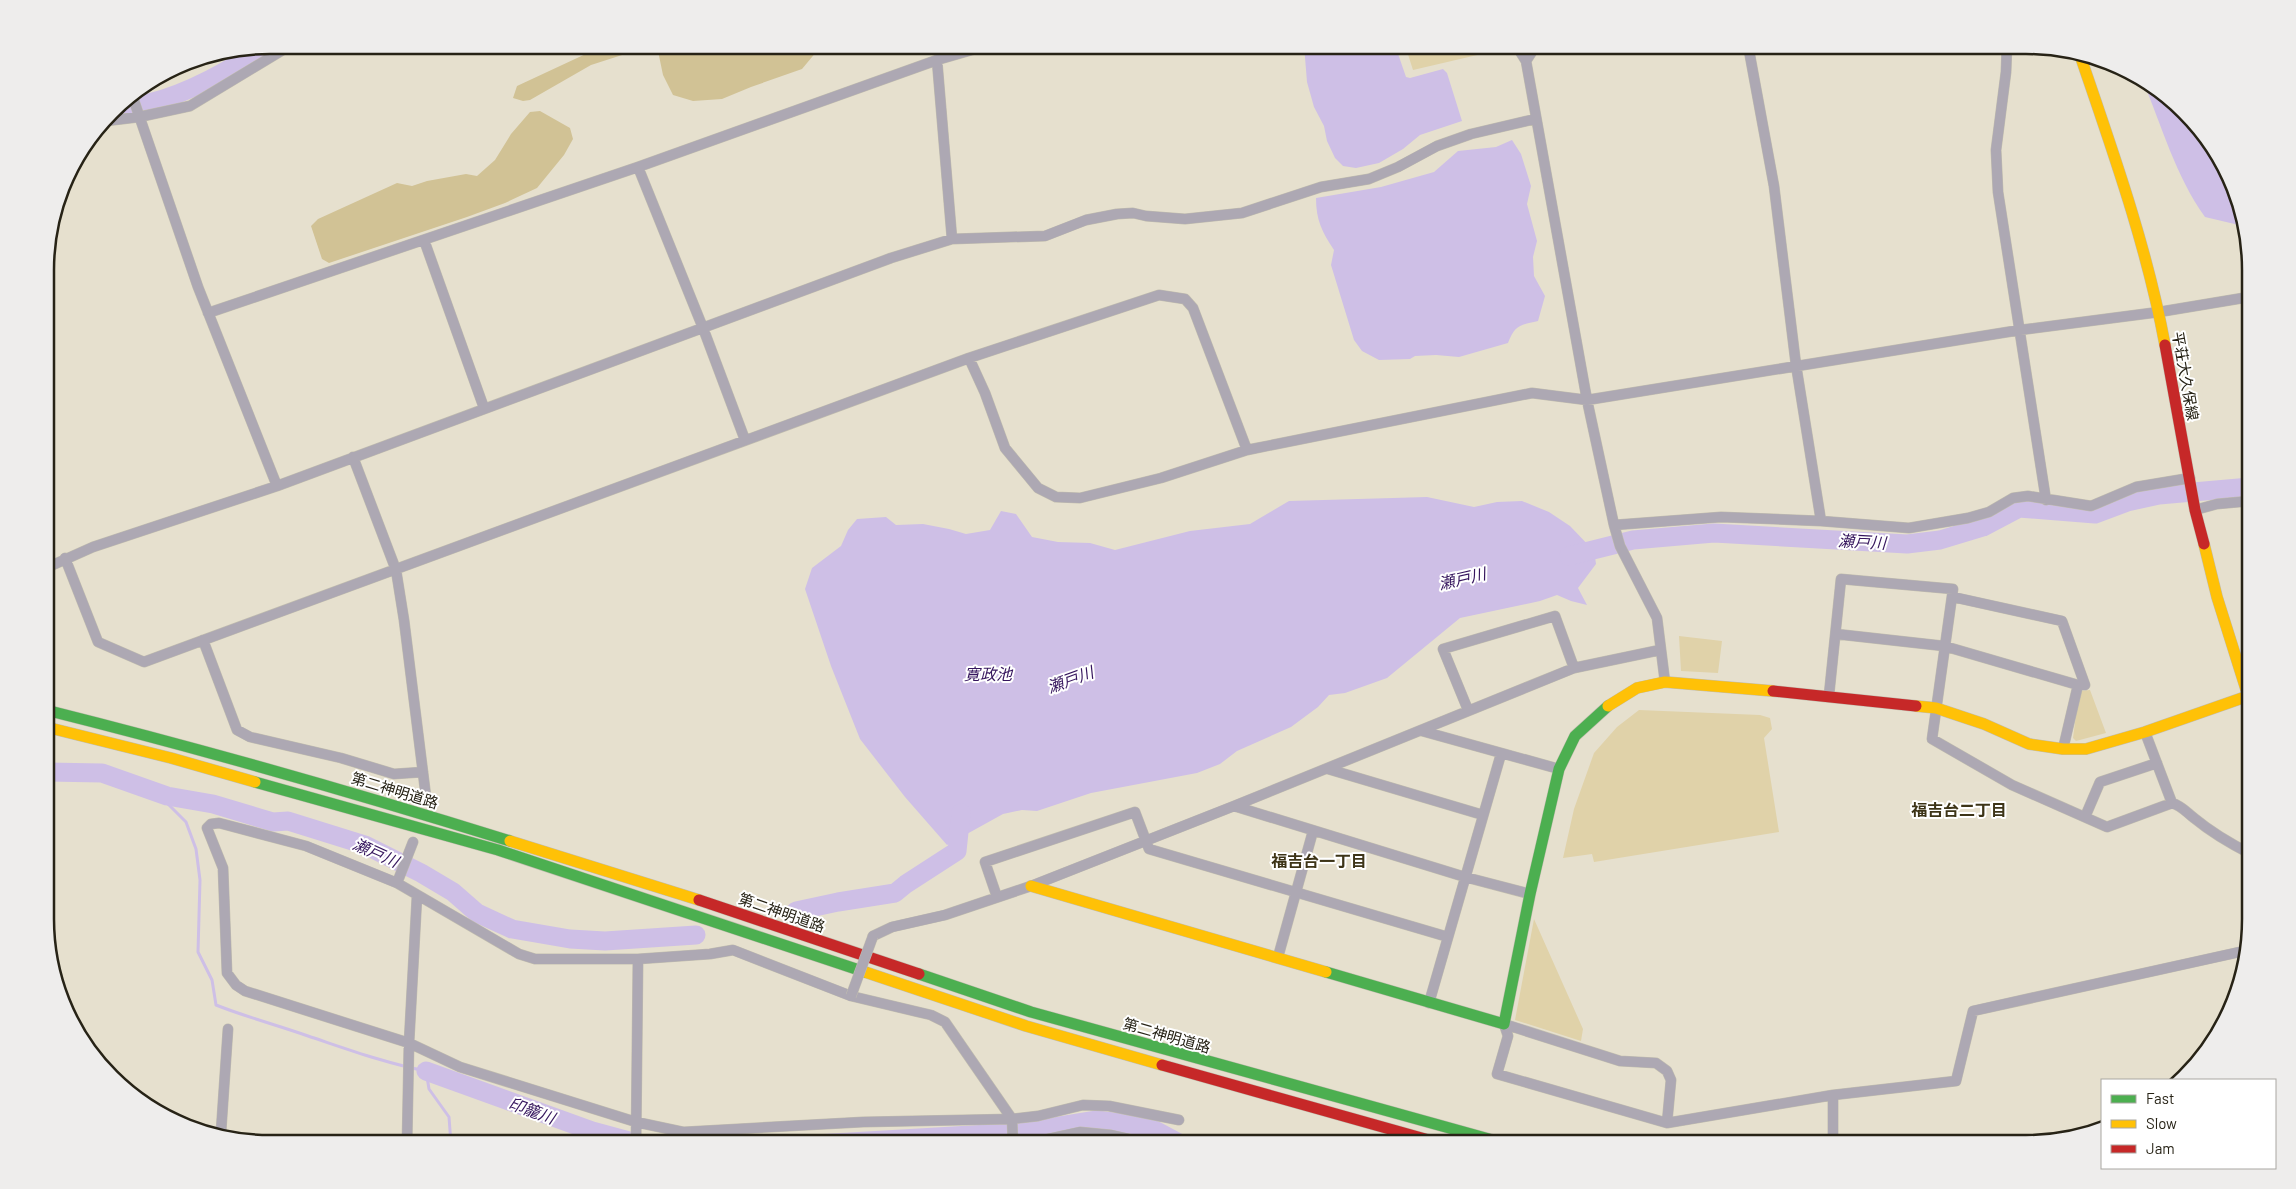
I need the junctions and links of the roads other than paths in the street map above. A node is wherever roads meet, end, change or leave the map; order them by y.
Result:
1 (276, 54) edge
2 (958, 54) edge
3 (1521, 54) edge
4 (1531, 54) edge
5 (1750, 54) edge
6 (2007, 54) edge
7 (937, 60) junction
8 (2081, 61) edge
9 (1526, 62) junction
10 (134, 101) edge
11 (138, 117) junction
12 (1536, 119) junction
13 (114, 120) edge
14 (638, 167) junction
15 (952, 239) junction
16 (424, 240) junction
17 (2242, 297) edge
18 (2159, 312) junction
19 (208, 313) junction
20 (703, 328) junction
21 (2020, 330) junction
22 (969, 358) junction
23 (1796, 365) junction
24 (1586, 400) junction
25 (484, 408) junction
26 (745, 440) junction
27 (1247, 450) junction
28 (353, 457) junction
29 (2190, 480) junction
30 (276, 486) junction
31 (2046, 500) junction
32 (2242, 502) edge
33 (2194, 505) junction
34 (1821, 521) junction
35 (1614, 525) junction
36 (65, 558) junction
37 (54, 564) edge
38 (396, 570) junction
39 (1953, 596) junction
40 (1836, 634) junction
41 (203, 640) junction
42 (1944, 646) junction
43 (1660, 650) junction
44 (1574, 668) junction
45 (2242, 677) edge
46 (1665, 682) junction
47 (2078, 685) junction
48 (1830, 695) junction
49 (2242, 701) edge
50 (1936, 708) junction
51 (1468, 710) junction
52 (54, 712) edge
53 (54, 729) edge
54 (1422, 731) junction
55 (2145, 732) junction
56 (2063, 749) junction
57 (1501, 754) junction
58 (2157, 763) junction
59 (1328, 768) junction
60 (1559, 770) junction
61 (423, 772) junction
62 (426, 797) dead end
63 (2172, 803) junction
64 (1234, 806) junction
65 (1483, 815) junction
66 (2085, 817) junction
67 (1313, 831) junction
68 (1147, 841) junction
69 (413, 842) dead end
70 (2242, 850) edge
71 (1465, 877) junction
72 (397, 883) junction
73 (1031, 886) junction
74 (1296, 892) junction
75 (1530, 894) junction
76 (417, 896) junction
77 (997, 897) junction
78 (1448, 937) junction
79 (2239, 952) edge
80 (1278, 957) junction
81 (638, 959) junction
82 (851, 996) junction
83 (1429, 1002) junction
84 (1504, 1024) junction
85 (228, 1029) dead end
86 (410, 1043) junction
87 (1833, 1095) junction
88 (1012, 1119) junction
89 (1179, 1120) dead end
90 (636, 1122) junction
91 (1667, 1123) junction
92 (221, 1130) edge
93 (407, 1135) edge
94 (636, 1135) edge
95 (1013, 1135) edge
96 (1066, 1135) edge
97 (1111, 1135) edge
98 (1410, 1135) edge
99 (1475, 1135) edge
100 (1833, 1135) edge

1 - 11 street
2 - 7 street
3 - 9 street
4 - 9 street
5 - 23 street
6 - 21 street
7 - 14 street
7 - 15 street
8 - 18 main road, 平荘大久保線
9 - 12 street
10 - 11 street
11 - 13 street
11 - 19 street
12 - 15 street
12 - 24 street
14 - 16 street
14 - 20 street
15 - 20 street
16 - 19 street
16 - 25 street
17 - 18 street
18 - 21 street
18 - 29 main road, 平荘大久保線
19 - 30 street
20 - 25 street
20 - 26 street
21 - 23 street
21 - 31 street
22 - 26 street
22 - 27 street
22 - 27 street
23 - 24 street
23 - 34 street
24 - 27 street
24 - 35 street
25 - 28 street
26 - 38 street
28 - 30 street
28 - 38 street
29 - 31 street
29 - 33 main road, 平荘大久保線
30 - 36 street
31 - 34 street
32 - 33 street
33 - 45 main road, 平荘大久保線
34 - 35 street
35 - 43 street
36 - 37 street
36 - 41 street
38 - 41 street
38 - 61 street
39 - 40 street
39 - 42 street
39 - 47 street
40 - 42 street
40 - 48 street
41 - 61 street
42 - 47 street
42 - 50 street
43 - 44 street
43 - 46 street
44 - 51 street
44 - 51 street
46 - 48 main road
46 - 60 main road
47 - 56 street
48 - 50 main road
49 - 55 main road
50 - 56 main road
50 - 66 street
51 - 54 street
52 - 99 main road, 第二神明道路
53 - 98 main road, 第二神明道路
54 - 57 street
54 - 59 street
55 - 56 main road
55 - 58 street
57 - 60 street
57 - 65 street
58 - 63 street
58 - 66 street
59 - 64 street
59 - 65 street
60 - 75 main road
61 - 62 street
63 - 66 street
63 - 70 street
64 - 67 street
64 - 68 street
65 - 71 street
67 - 71 street
67 - 74 street
68 - 73 street
68 - 74 street
68 - 77 street
69 - 72 street
71 - 75 street
71 - 78 street
72 - 76 street
72 - 86 street
73 - 77 street
73 - 80 main road
74 - 78 street
74 - 80 street
75 - 84 main road
76 - 81 street
76 - 86 street
77 - 82 street, bridge
78 - 83 street
79 - 87 street
80 - 83 main road
81 - 82 street
81 - 90 street
82 - 88 street
83 - 84 main road
84 - 91 street
84 - 91 street
85 - 92 street
86 - 90 street
86 - 93 street
87 - 91 street
87 - 100 street
88 - 89 street
88 - 90 street
88 - 95 street
90 - 94 street
96 - 97 street

